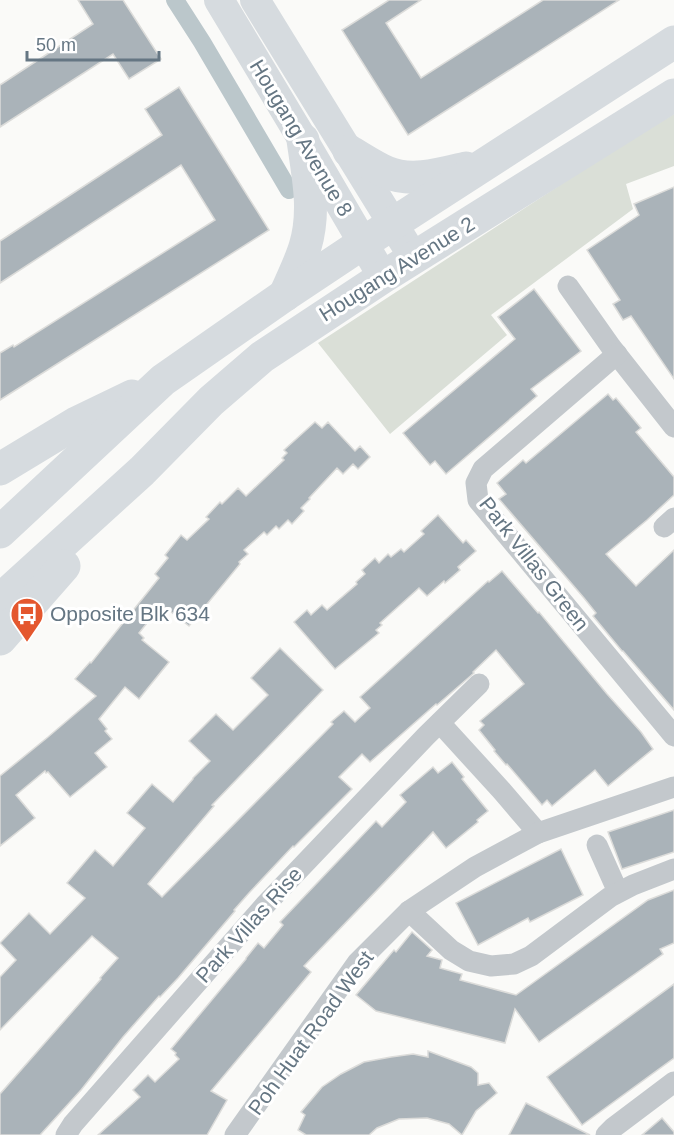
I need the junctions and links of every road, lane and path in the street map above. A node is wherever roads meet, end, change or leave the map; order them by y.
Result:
1 (219, 0) edge
2 (255, 0) edge
3 (674, 42) edge
4 (674, 95) edge
5 (303, 140) junction
6 (349, 151) junction
7 (484, 164) junction
8 (393, 223) junction
9 (363, 243) junction
10 (414, 258) junction
11 (383, 277) junction
12 (568, 286) dead end
13 (285, 295) junction
14 (617, 354) junction
15 (163, 380) junction
16 (674, 427) edge
17 (0, 469) edge
18 (142, 471) junction
19 (0, 532) edge
20 (0, 600) edge
21 (0, 639) edge
22 (479, 684) dead end
23 (440, 723) junction
24 (674, 736) edge
25 (674, 787) edge
26 (538, 833) junction
27 (597, 845) dead end
28 (674, 869) edge
29 (618, 892) junction
30 (409, 911) junction
31 (674, 1082) edge
32 (66, 1135) edge
33 (235, 1135) edge
34 (606, 1135) edge

1 - 5 main road, Hougang Avenue 8
2 - 6 main road, Hougang Avenue 8
3 - 7 highway, Hougang Avenue 2
4 - 10 highway, Hougang Avenue 2
5 - 9 main road, Hougang Avenue 8
5 - 13 highway
6 - 7 highway
6 - 8 main road, Hougang Avenue 8
7 - 8 highway, Hougang Avenue 2
8 - 9 highway, Hougang Avenue 2
8 - 10 main road, Hougang Avenue 8
9 - 11 main road, Hougang Avenue 8
9 - 13 highway, Hougang Avenue 2
10 - 11 highway, Hougang Avenue 2
11 - 18 highway, Hougang Avenue 2
12 - 14 street
13 - 15 highway, Hougang Avenue 2
14 - 16 street
14 - 24 street, Park Villas Green
15 - 17 highway
15 - 19 highway
18 - 20 highway
18 - 21 highway
22 - 23 street, Park Villas Rise
23 - 26 street
23 - 32 street, Park Villas Rise
25 - 26 street, Poh Huat Road West
26 - 30 street, Poh Huat Road West
27 - 29 street
28 - 29 street
29 - 30 street
30 - 33 street, Poh Huat Road West
31 - 34 street

